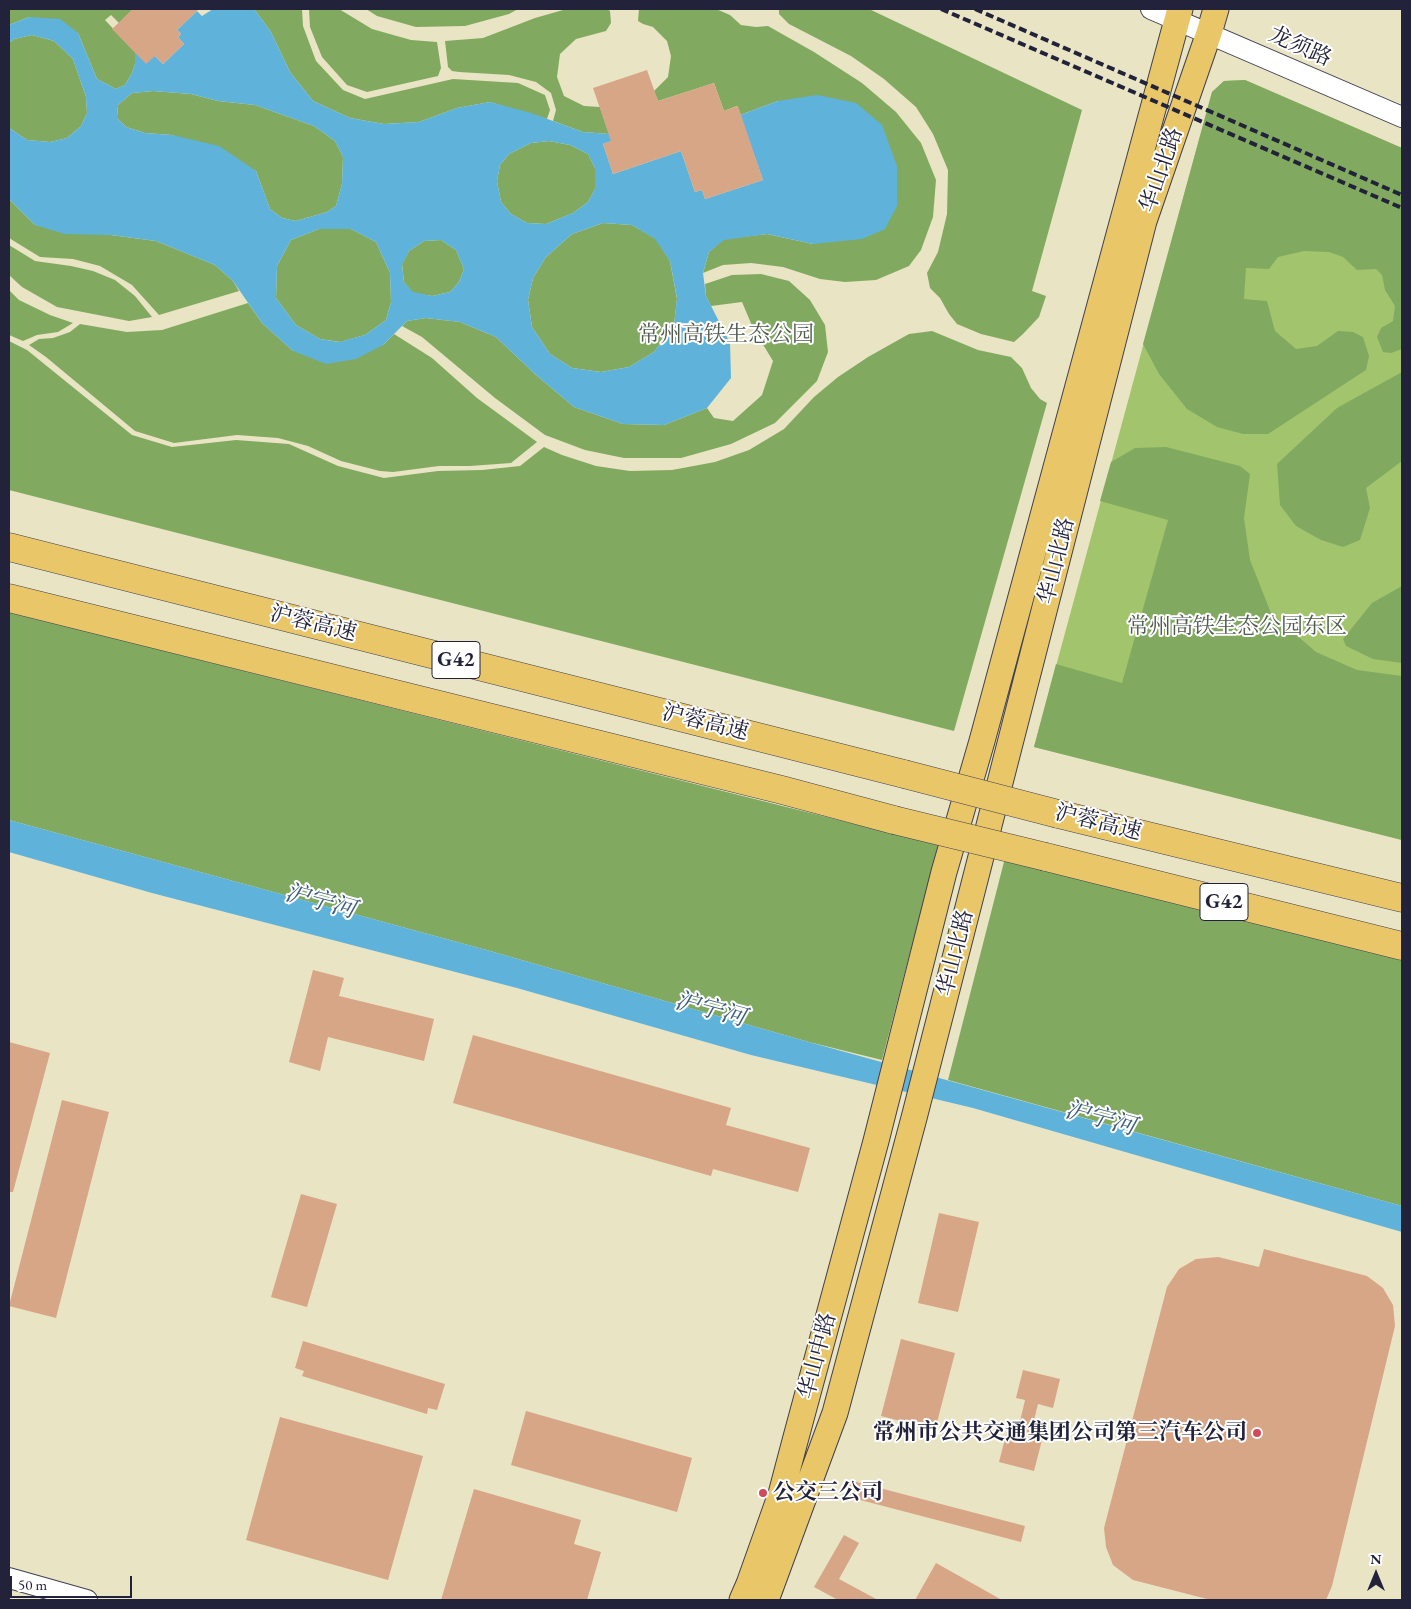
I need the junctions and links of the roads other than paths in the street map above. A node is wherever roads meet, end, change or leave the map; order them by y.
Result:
1 (1152, 9) edge
2 (1216, 9) edge
3 (1179, 14) edge
4 (1209, 33) junction
5 (1402, 117) edge
6 (9, 547) edge
7 (9, 598) edge
8 (1402, 898) edge
9 (1402, 946) edge
10 (884, 1107) joint
11 (914, 1118) joint
12 (9, 1578) edge
13 (768, 1597) edge
14 (87, 1600) edge
15 (742, 1600) edge

1 - 3 street, 龙须路
2 - 4 main road, 华山北路
3 - 4 street, 龙须路
3 - 10 main road, 华山北路
4 - 5 street, 龙须路
4 - 11 main road, 华山北路
6 - 8 highway, 沪蓉高速 / G42, bridge
7 - 9 highway, 沪蓉高速 / G42, bridge
10 - 15 main road, 华山中路
11 - 13 main road, 华山中路
12 - 14 street

